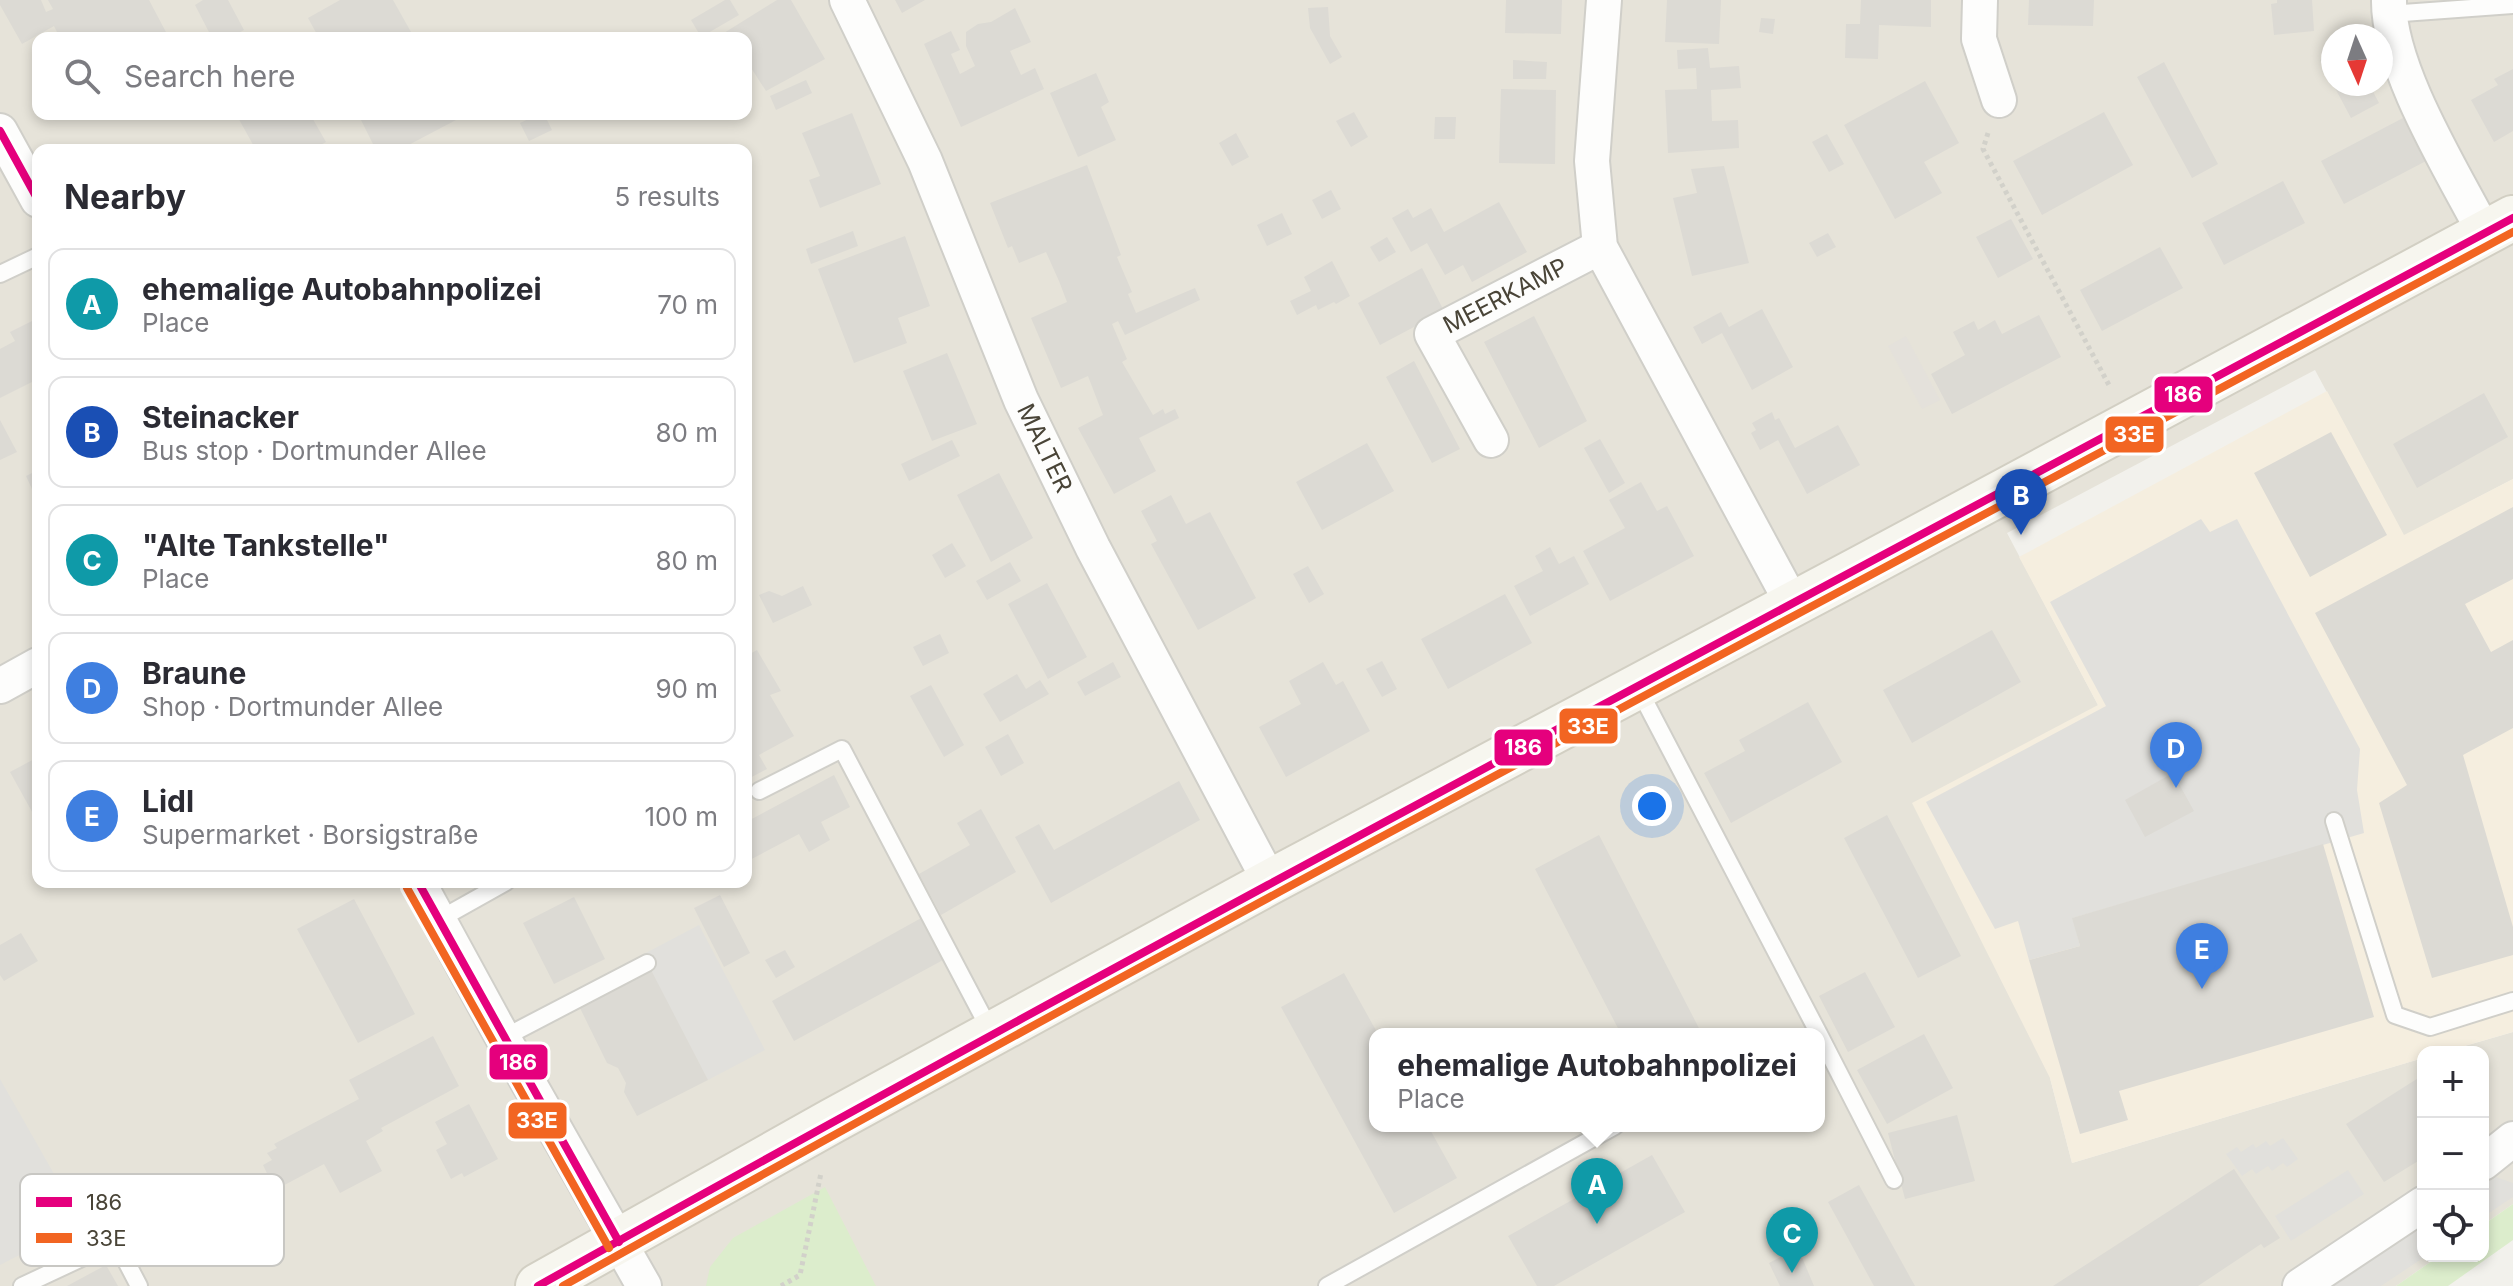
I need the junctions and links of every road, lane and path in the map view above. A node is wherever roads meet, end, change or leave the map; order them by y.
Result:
1 (847, 0) edge
2 (1604, 0) edge
3 (1980, 0) edge
4 (2513, 5) edge
5 (2389, 7) edge
6 (1999, 100) joint
7 (0, 131) edge
8 (32, 189) edge
9 (2499, 226) edge
10 (1600, 247) junction
11 (32, 259) edge
12 (0, 274) edge
13 (2130, 423) junction
14 (1491, 440) dead end
15 (1792, 603) junction
16 (32, 668) edge
17 (0, 686) edge
18 (1637, 686) junction
19 (759, 791) dead end
20 (2334, 821) dead end
21 (1270, 882) junction
22 (422, 888) edge
23 (495, 888) edge
24 (440, 919) junction
25 (647, 963) dead end
26 (2513, 1001) edge
27 (1816, 1028) edge
28 (992, 1033) junction
29 (503, 1038) junction
30 (1825, 1046) edge
31 (832, 1121) junction
32 (1604, 1132) edge
33 (2513, 1139) edge
34 (2489, 1158) edge
35 (1894, 1180) dead end
36 (2417, 1208) edge
37 (619, 1242) junction
38 (65, 1266) edge
39 (129, 1266) edge
40 (22, 1286) edge
41 (139, 1286) edge
42 (538, 1286) edge
43 (644, 1286) edge
44 (781, 1286) edge
45 (1327, 1286) edge
46 (2300, 1286) edge

1 - 21 street, MALTER
2 - 10 street
3 - 6 street
4 - 5 lane
5 - 9 street
6 - 13 path
7 - 8 street
9 - 13 main road
10 - 14 street, MEERKAMP
10 - 15 street
11 - 12 lane
13 - 15 main road
15 - 18 main road
16 - 17 street
18 - 21 main road
18 - 27 lane
19 - 28 lane
20 - 26 lane
21 - 28 main road
22 - 24 street
23 - 24 lane
24 - 29 street
25 - 29 lane
28 - 31 main road
29 - 37 street
30 - 35 lane
31 - 37 main road
31 - 44 path
32 - 45 lane
33 - 34 street
36 - 46 street
37 - 42 main road
37 - 43 street
38 - 40 lane
39 - 41 lane

